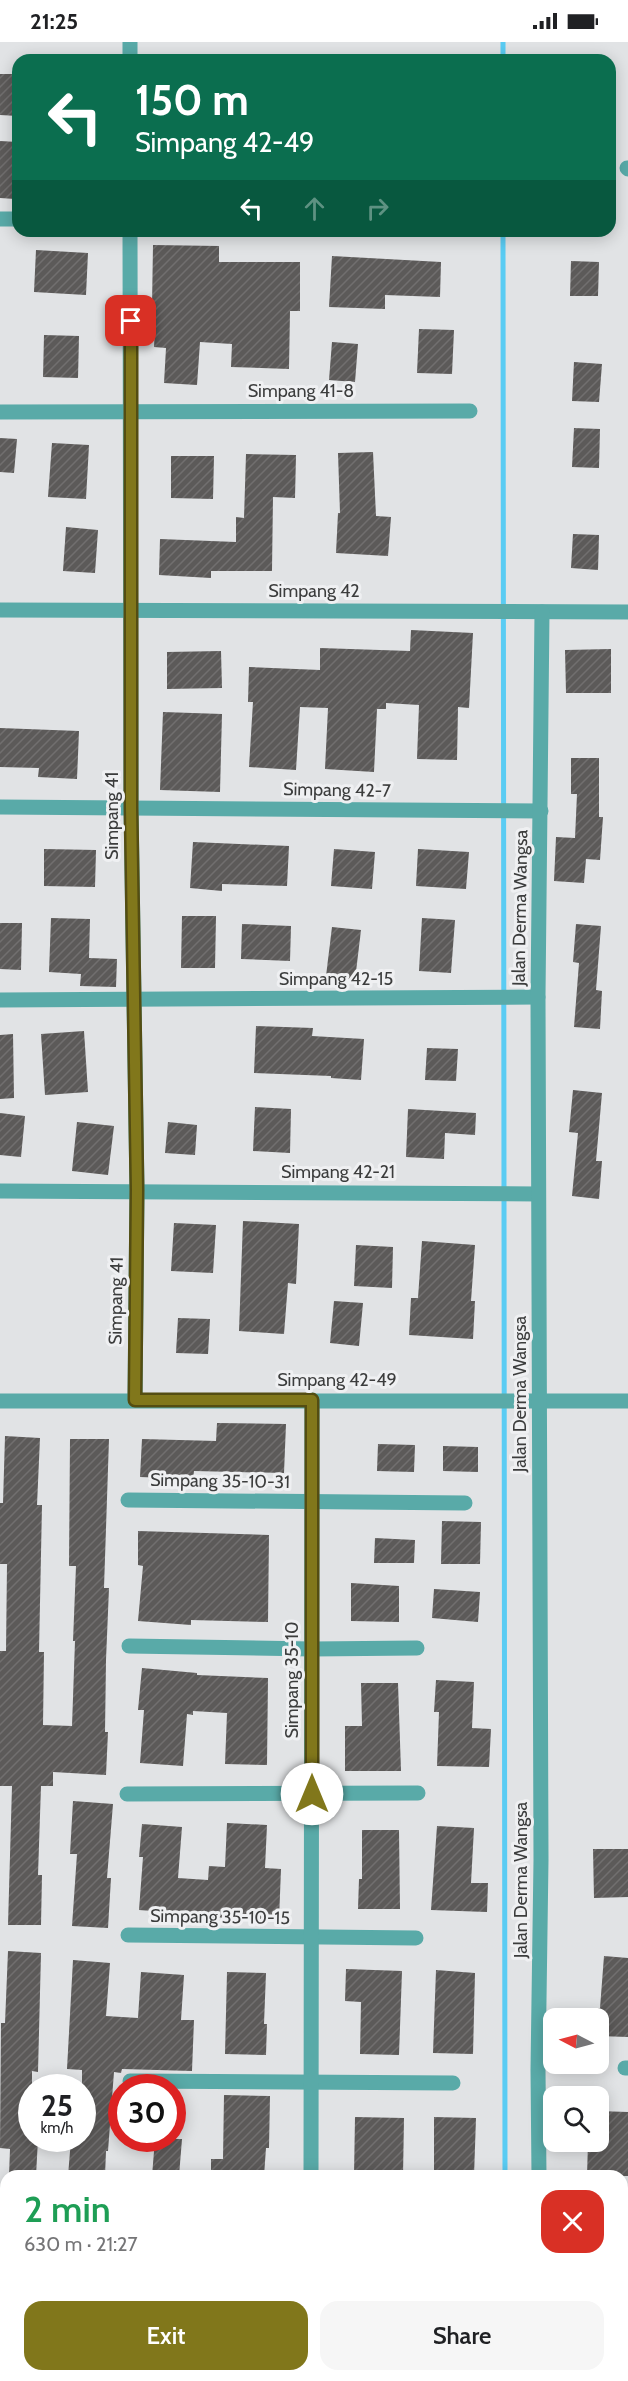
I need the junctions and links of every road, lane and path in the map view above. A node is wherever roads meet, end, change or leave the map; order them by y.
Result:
1 (130, 237) edge
2 (132, 410) junction
3 (470, 411) dead end
4 (0, 412) edge
5 (132, 609) junction
6 (0, 610) edge
7 (542, 612) junction
8 (628, 612) edge
9 (0, 807) edge
10 (131, 807) junction
11 (542, 811) junction
12 (538, 997) junction
13 (0, 1000) edge
14 (134, 1000) junction
15 (137, 1190) junction
16 (0, 1191) edge
17 (538, 1194) junction
18 (135, 1400) junction
19 (312, 1400) junction
20 (540, 1400) junction
21 (0, 1401) edge
22 (628, 1401) edge
23 (128, 1500) dead end
24 (313, 1502) junction
25 (465, 1503) dead end
26 (129, 1646) dead end
27 (417, 1648) dead end
28 (312, 1649) junction
29 (418, 1792) dead end
30 (127, 1794) dead end
31 (312, 1794) junction
32 (128, 1935) dead end
33 (311, 1938) junction
34 (417, 1938) dead end
35 (186, 2082) edge
36 (311, 2083) junction
37 (453, 2083) dead end
38 (312, 2170) edge
39 (539, 2170) edge

1 - 2 street, Simpang 41
2 - 3 street, Simpang 41-8
2 - 4 street, Simpang 41-8
2 - 5 street, Simpang 41
5 - 6 street, Simpang 42
5 - 7 street, Simpang 42
5 - 10 street, Simpang 41
7 - 8 street, Simpang 42
7 - 11 street, Jalan Derma Wangsa
9 - 10 street, Simpang 42-7
10 - 11 street, Simpang 42-7
10 - 14 street, Simpang 41
11 - 12 street, Jalan Derma Wangsa
12 - 14 street, Simpang 42-15
12 - 17 street, Jalan Derma Wangsa
13 - 14 street, Simpang 42-15
14 - 15 street, Simpang 41
15 - 16 street, Simpang 42-21
15 - 17 street, Simpang 42-21
15 - 18 street, Simpang 41
17 - 20 street, Jalan Derma Wangsa
18 - 19 street, Simpang 42-49
18 - 21 street, Simpang 42-49
19 - 20 street, Simpang 42-49
19 - 24 street, Simpang 35-10
20 - 22 street, Simpang 42-49
20 - 39 street, Jalan Derma Wangsa
23 - 24 street, Simpang 35-10-31
24 - 25 street, Simpang 35-10-31
24 - 28 street, Simpang 35-10
26 - 28 street
27 - 28 street
28 - 31 street, Simpang 35-10
29 - 31 street
30 - 31 street
31 - 33 street, Simpang 35-10
32 - 33 street, Simpang 35-10-15
33 - 34 street, Simpang 35-10-15
33 - 36 street, Simpang 35-10
35 - 36 street
36 - 37 street
36 - 38 street, Simpang 35-10

